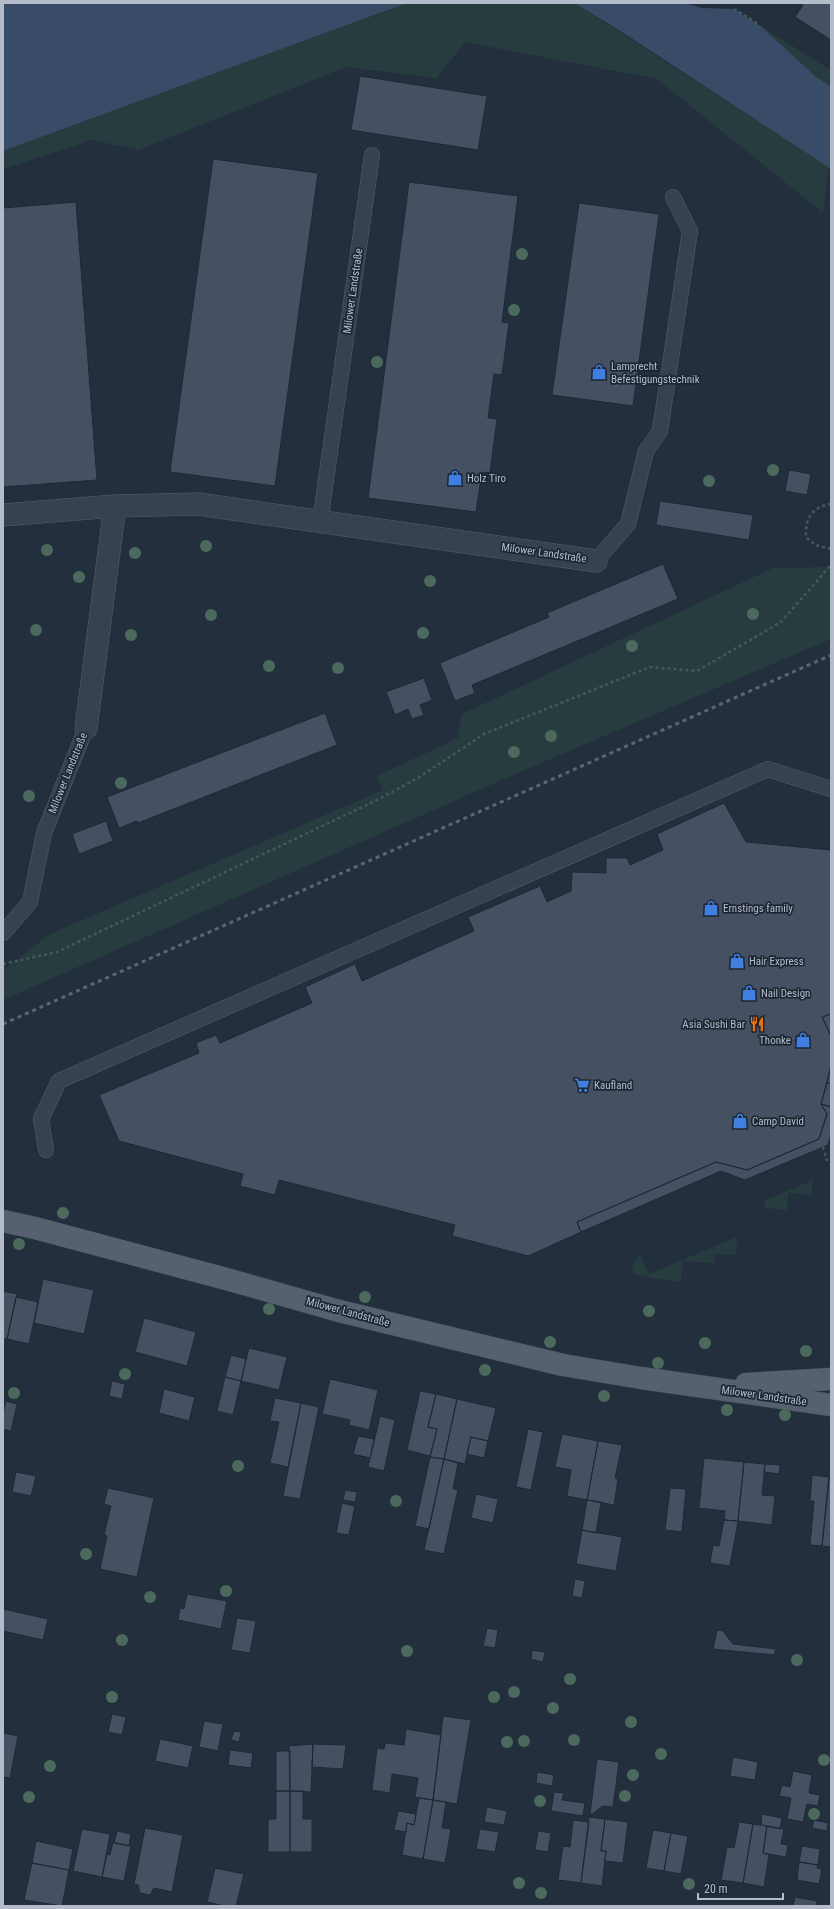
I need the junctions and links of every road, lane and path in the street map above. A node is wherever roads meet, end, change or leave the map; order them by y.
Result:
1 (734, 8) dead end
2 (757, 23) dead end
3 (372, 155) dead end
4 (673, 197) dead end
5 (831, 504) edge
6 (115, 506) junction
7 (3, 515) edge
8 (320, 522) junction
9 (831, 549) edge
10 (596, 560) joint
11 (831, 565) edge
12 (86, 728) joint
13 (831, 789) edge
14 (3, 933) edge
15 (3, 964) edge
16 (823, 1147) dead end
17 (46, 1150) dead end
18 (827, 1161) dead end
19 (3, 1221) edge
20 (831, 1379) edge
21 (697, 1387) junction
22 (831, 1405) edge

1 - 2 path
3 - 8 lane, Milower Landstraße
4 - 10 lane, Milower Landstraße
5 - 9 path
6 - 7 street, Milower Landstraße
6 - 8 street, Milower Landstraße
6 - 12 street, Milower Landstraße
8 - 10 street, Milower Landstraße
11 - 15 path
12 - 14 lane, Milower Landstraße
13 - 17 lane
16 - 18 path
19 - 21 main road, Milower Landstraße
20 - 21 main road, Milower Landstraße
21 - 22 main road, Milower Landstraße

